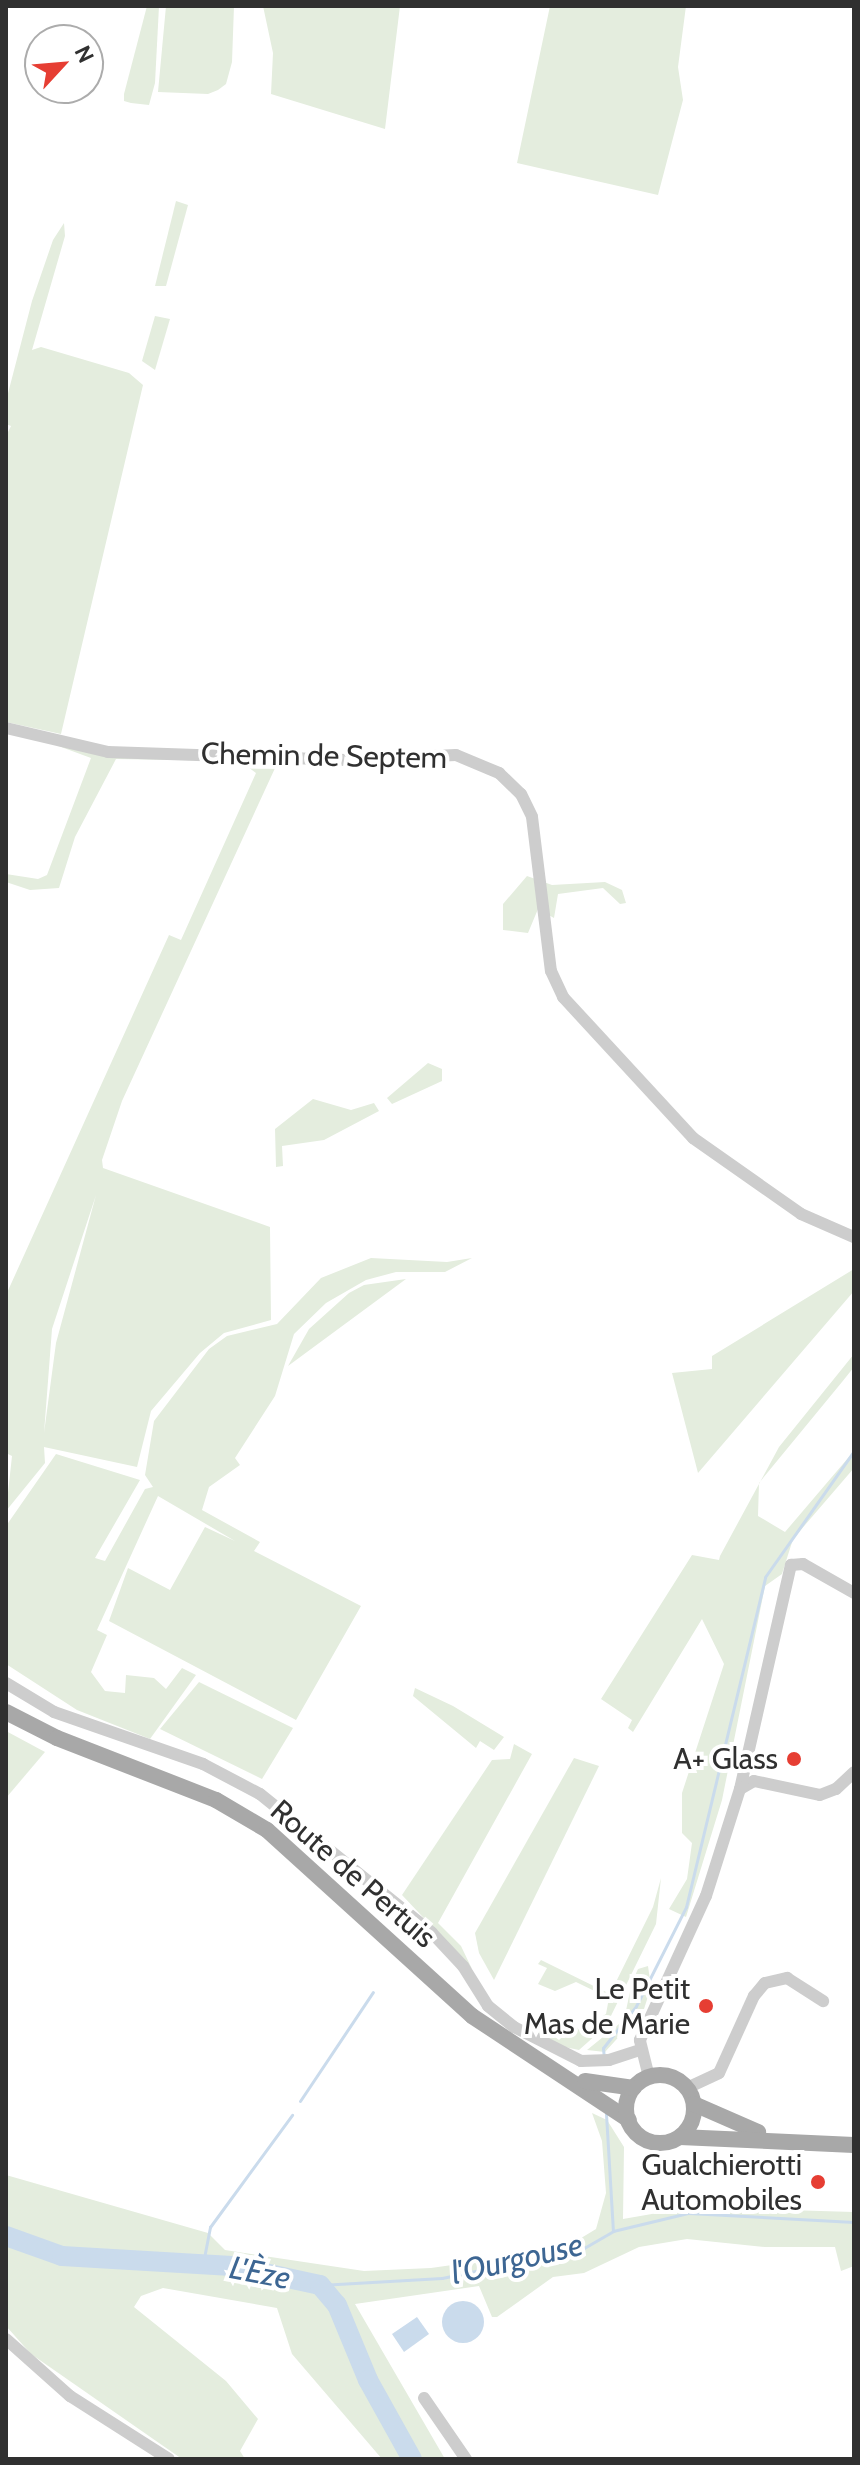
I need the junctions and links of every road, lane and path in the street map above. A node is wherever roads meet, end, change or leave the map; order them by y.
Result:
1 (6, 728) edge
2 (854, 1237) edge
3 (851, 1591) edge
4 (6, 1683) edge
5 (6, 1712) edge
6 (854, 1772) edge
7 (740, 1789) junction
8 (823, 2001) dead end
9 (639, 2050) junction
10 (558, 2071) junction
11 (649, 2077) junction
12 (634, 2088) junction
13 (690, 2096) junction
14 (629, 2120) junction
15 (680, 2137) junction
16 (787, 2140) junction
17 (854, 2145) edge
18 (6, 2339) edge
19 (424, 2398) dead end
20 (169, 2459) edge
21 (466, 2459) edge

1 - 2 street, Chemin de Septem
3 - 7 street
4 - 9 street
5 - 10 main road, Route de Pertuis
6 - 7 street
7 - 9 street
8 - 13 street
9 - 11 street
10 - 12 main road, Route de Pertuis
10 - 14 main road, Route de Pertuis
11 - 12 main road
11 - 13 main road
12 - 14 main road
13 - 15 main road
13 - 16 main road
14 - 15 main road
15 - 16 main road
16 - 17 main road
18 - 20 street
19 - 21 street

